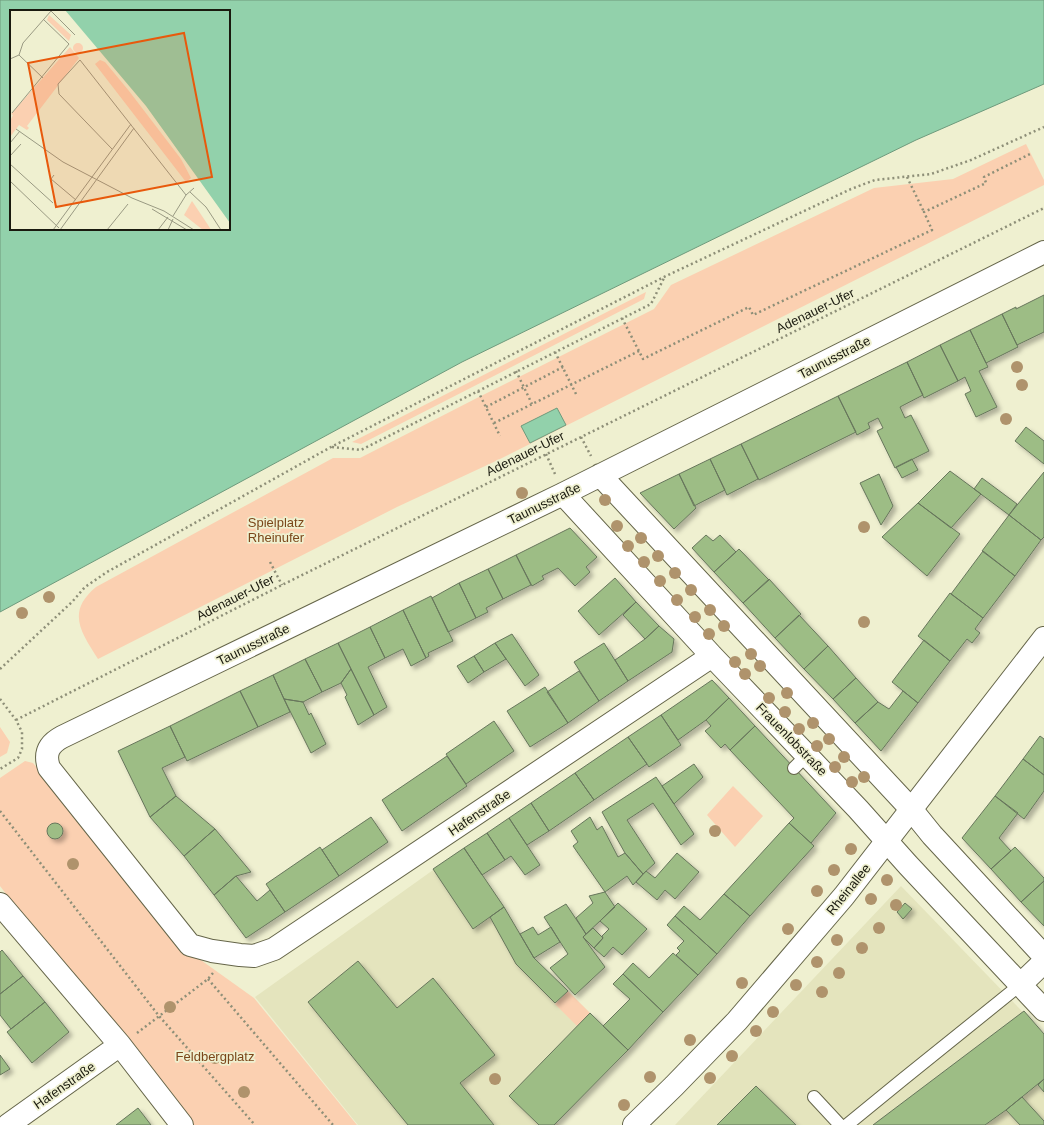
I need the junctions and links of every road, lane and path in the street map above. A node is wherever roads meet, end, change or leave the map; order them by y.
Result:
1 (1044, 128) edge
2 (1030, 154) dead end
3 (907, 177) junction
4 (1044, 208) edge
5 (924, 212) junction
6 (1044, 252) edge
7 (666, 276) junction
8 (622, 318) junction
9 (555, 352) junction
10 (639, 352) junction
11 (563, 367) junction
12 (516, 371) junction
13 (572, 385) junction
14 (524, 387) junction
15 (478, 391) junction
16 (577, 396) dead end
17 (532, 404) junction
18 (486, 407) junction
19 (494, 423) junction
20 (500, 436) dead end
21 (331, 447) junction
22 (600, 475) junction
23 (563, 494) junction
24 (270, 562) dead end
25 (282, 585) junction
26 (1044, 638) edge
27 (712, 656) junction
28 (0, 669) edge
29 (0, 699) edge
30 (16, 720) junction
31 (0, 769) edge
32 (911, 809) junction
33 (0, 812) edge
34 (886, 840) junction
35 (0, 904) edge
36 (233, 955) junction
37 (1044, 956) edge
38 (1044, 962) edge
39 (208, 980) junction
40 (1020, 985) junction
41 (1044, 1010) edge
42 (159, 1016) junction
43 (120, 1046) junction
44 (814, 1097) dead end
45 (8, 1125) edge
46 (182, 1125) edge
47 (256, 1125) edge
48 (333, 1125) edge
49 (634, 1125) edge
50 (840, 1125) edge
51 (847, 1125) edge

1 - 3 path
2 - 5 path
3 - 5 path
3 - 7 path
4 - 25 path, Adenauer-Ufer
5 - 10 path
6 - 22 street, Taunusstraße
7 - 8 path
7 - 21 path
8 - 9 path
8 - 10 path
9 - 11 path
9 - 12 path
10 - 13 path
11 - 13 path
11 - 14 path
12 - 14 path
12 - 15 path
13 - 16 path
13 - 17 path
14 - 17 path
14 - 18 path
15 - 18 path
15 - 21 path
17 - 19 path
18 - 19 path
19 - 20 path
21 - 28 path
22 - 23 street, Taunusstraße
22 - 32 street
23 - 27 street, Frauenlobstraße
23 - 36 street, Taunusstraße
24 - 25 path
25 - 30 path, Adenauer-Ufer
26 - 32 street, Rheinallee
27 - 34 street, Frauenlobstraße
27 - 36 street, Hafenstraße
29 - 30 path
30 - 31 path
32 - 34 street, Rheinallee
32 - 37 street
33 - 42 path
34 - 40 street, Frauenlobstraße
34 - 49 street, Rheinallee
35 - 43 street
36 - 39 path
38 - 40 street
39 - 42 path
39 - 48 path
40 - 41 street, Frauenlobstraße
40 - 51 lane
42 - 43 path
42 - 47 path
43 - 45 street, Hafenstraße
43 - 46 street
44 - 50 lane

